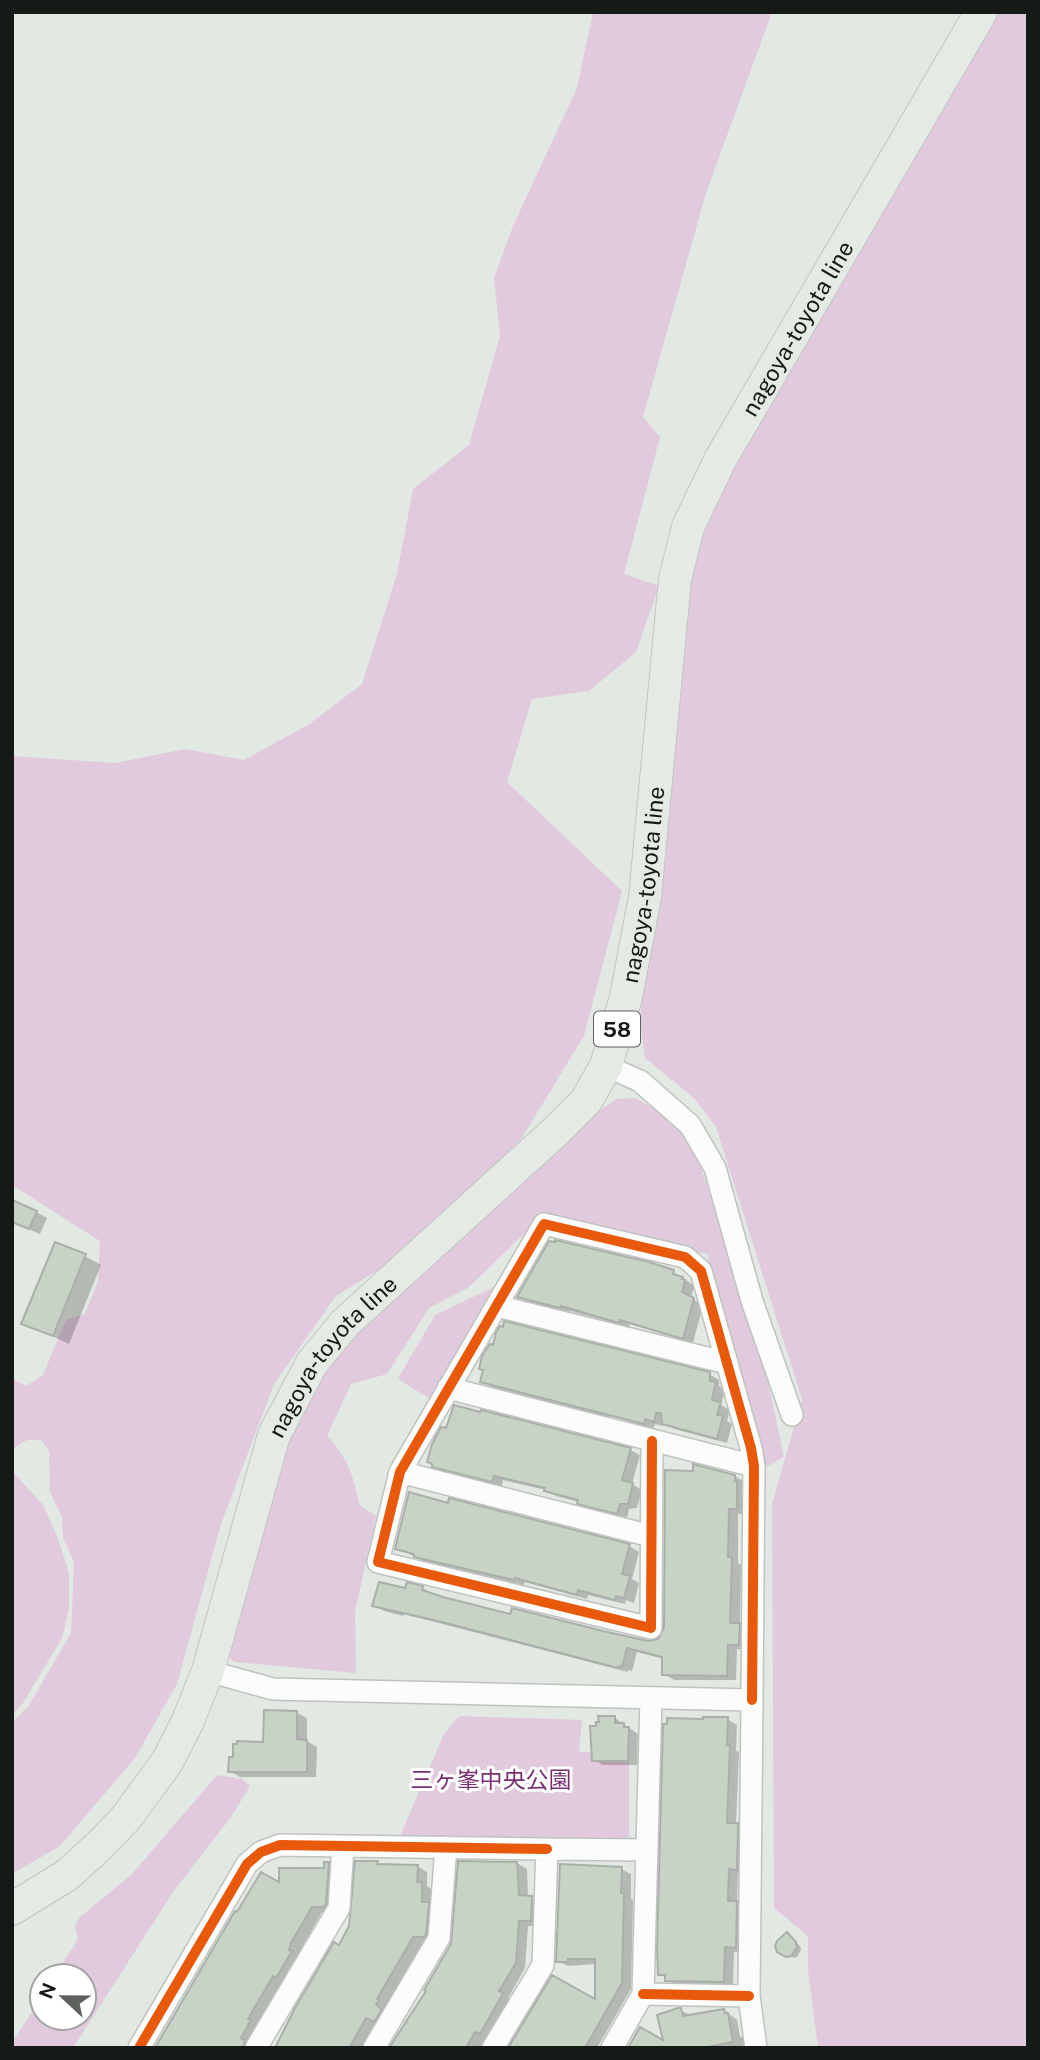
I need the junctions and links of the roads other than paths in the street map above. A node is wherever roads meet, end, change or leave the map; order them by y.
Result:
1 (981, 12) edge
2 (606, 1066) junction
3 (497, 1306) junction
4 (727, 1363) junction
5 (448, 1388) junction
6 (792, 1415) dead end
7 (652, 1441) junction
8 (754, 1466) junction
9 (400, 1472) junction
10 (651, 1536) junction
11 (208, 1671) junction
12 (651, 1698) junction
13 (752, 1700) junction
14 (343, 1846) junction
15 (446, 1847) junction
16 (547, 1849) junction
17 (646, 1850) junction
18 (12, 1909) edge
19 (643, 1994) junction
20 (749, 1996) junction
21 (139, 2048) edge
22 (256, 2048) edge
23 (374, 2048) edge
24 (493, 2048) edge
25 (612, 2048) edge
26 (756, 2048) edge

1 - 2 main road, nagoya-toyota line / 58
2 - 6 street
2 - 11 main road, nagoya-toyota line / 58
3 - 4 street
3 - 4 street
3 - 5 street
4 - 8 street
5 - 7 street
5 - 9 street
7 - 8 street
7 - 10 street
8 - 13 street
9 - 10 street
9 - 10 street
11 - 12 street
11 - 18 main road, nagoya-toyota line / 58
12 - 13 street
12 - 17 street
13 - 20 street
14 - 15 street
14 - 21 street
14 - 22 street
15 - 16 street
15 - 23 street
16 - 17 street
16 - 24 street
17 - 19 street
19 - 20 street
19 - 25 street
20 - 26 street

